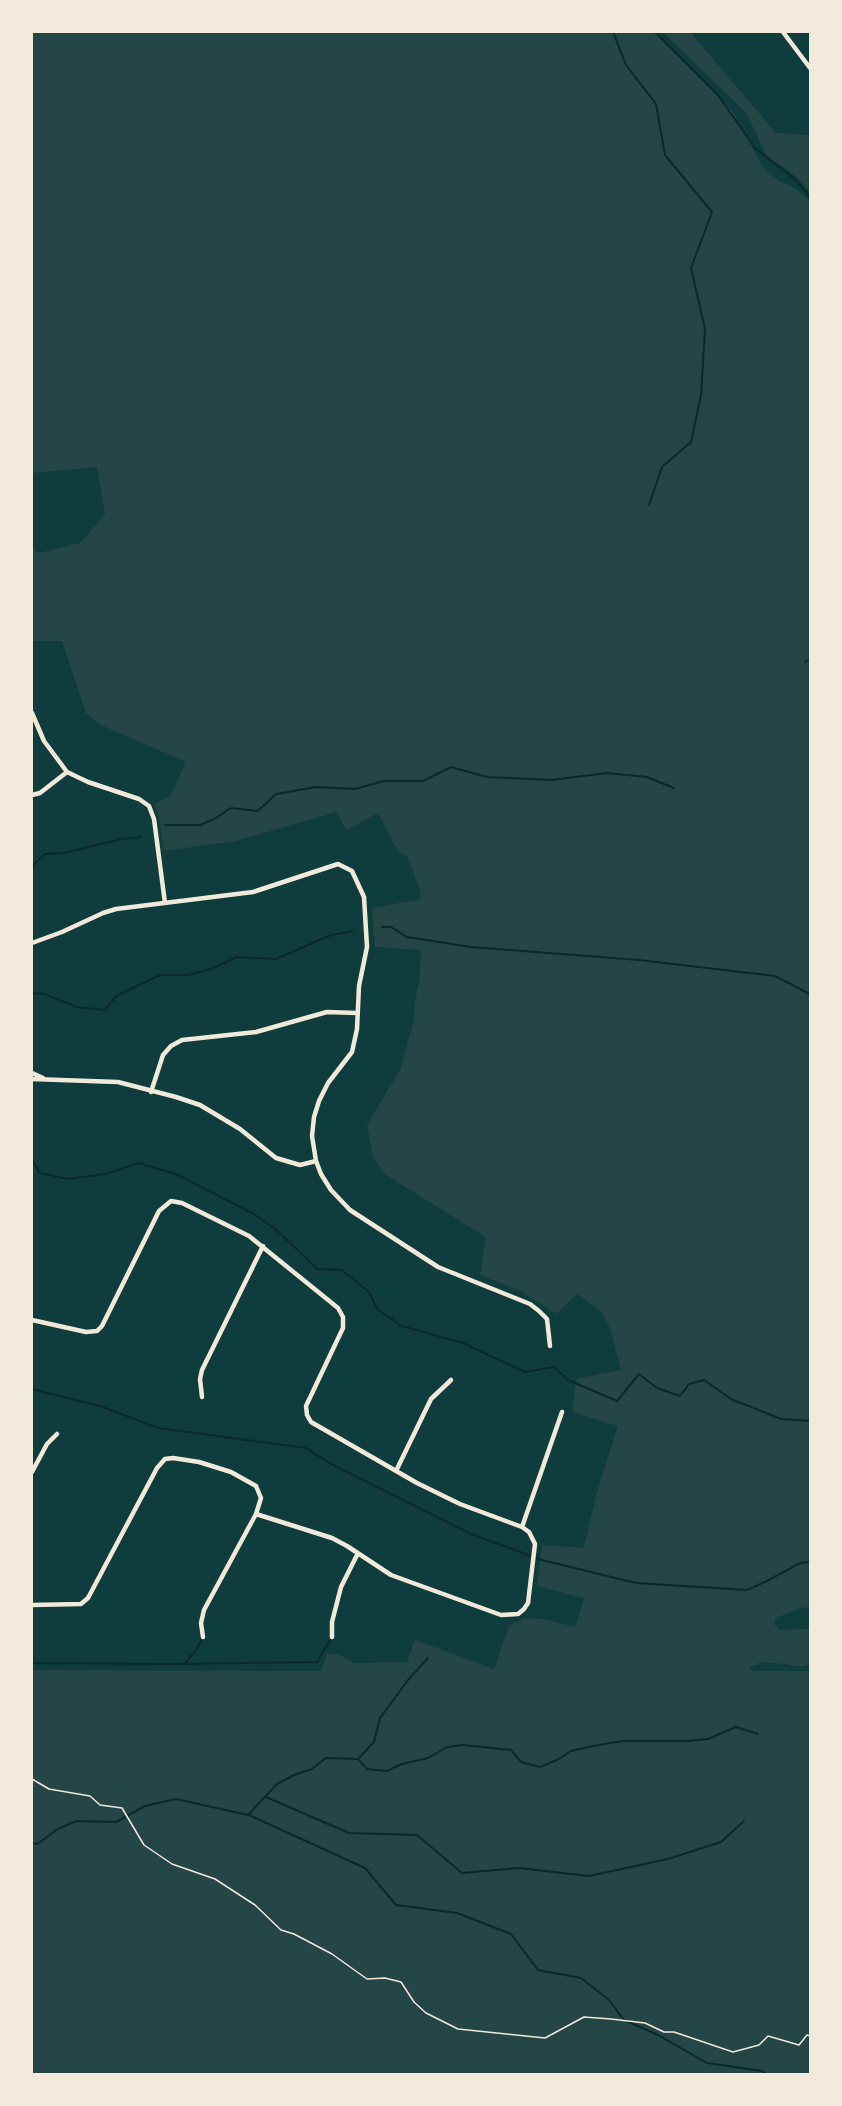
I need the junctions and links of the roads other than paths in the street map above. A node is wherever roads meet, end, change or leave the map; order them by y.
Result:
1 (783, 32) edge
2 (810, 68) edge
3 (32, 713) edge
4 (67, 772) junction
5 (32, 795) edge
6 (165, 903) junction
7 (32, 943) edge
8 (357, 1013) junction
9 (32, 1073) edge
10 (32, 1079) edge
11 (45, 1079) junction
12 (152, 1092) junction
13 (316, 1161) junction
14 (263, 1246) junction
15 (32, 1320) edge
16 (550, 1346) dead end
17 (451, 1380) dead end
18 (202, 1397) dead end
19 (562, 1412) dead end
20 (57, 1434) dead end
21 (396, 1471) junction
22 (32, 1472) edge
23 (256, 1514) junction
24 (522, 1527) junction
25 (358, 1553) junction
26 (32, 1605) edge
27 (203, 1637) dead end
28 (332, 1637) dead end

1 - 2 street
3 - 4 street
4 - 5 street
4 - 6 street
6 - 7 street
6 - 8 street
8 - 12 street
8 - 13 street
9 - 11 street
10 - 11 street
11 - 12 street
12 - 13 street
13 - 16 street
14 - 15 street
14 - 18 street
14 - 21 street
17 - 21 street
19 - 24 street
20 - 22 street
21 - 24 street
23 - 25 street
23 - 26 street
23 - 27 street
24 - 25 street
25 - 28 street

